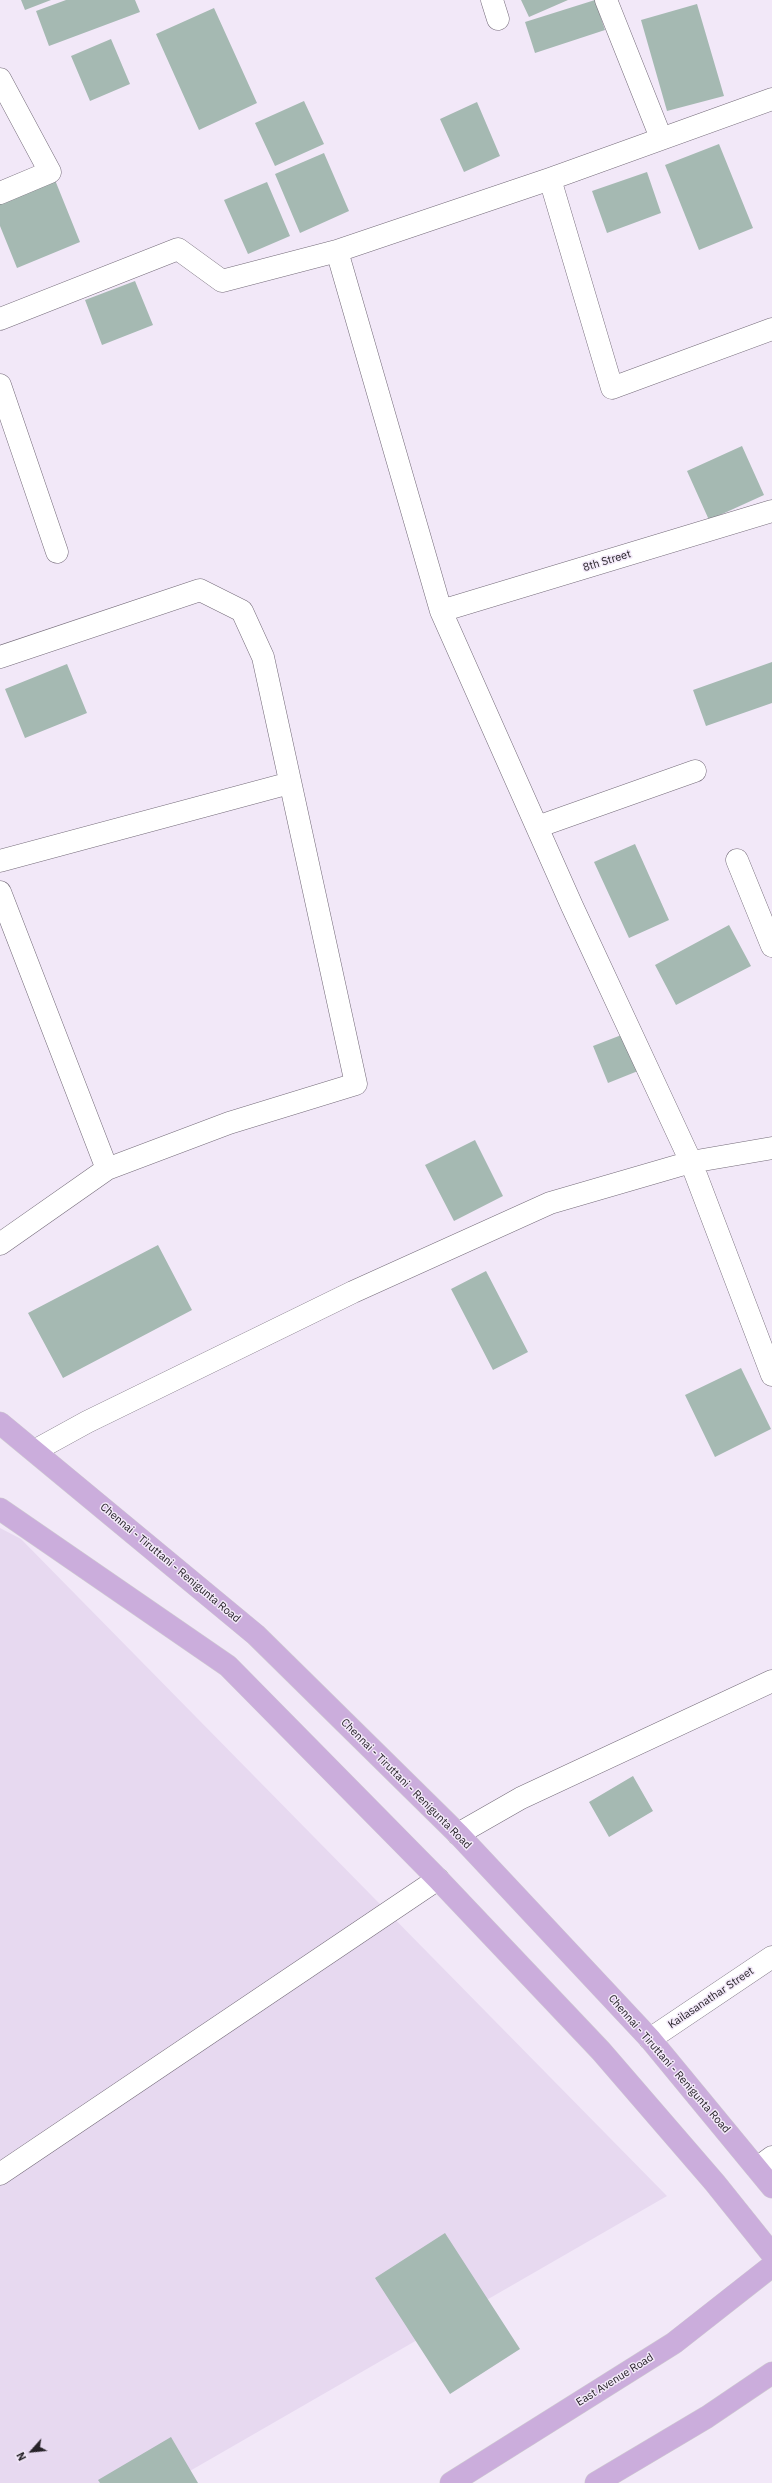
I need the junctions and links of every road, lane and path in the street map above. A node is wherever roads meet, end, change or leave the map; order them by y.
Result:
1 (606, 0) edge
2 (0, 78) edge
3 (772, 99) edge
4 (661, 138) junction
5 (550, 179) junction
6 (0, 193) edge
7 (337, 251) junction
8 (0, 319) edge
9 (772, 329) edge
10 (0, 385) edge
11 (772, 512) edge
12 (57, 552) dead end
13 (441, 611) junction
14 (0, 657) edge
15 (695, 771) dead end
16 (290, 783) junction
17 (538, 827) junction
18 (738, 860) dead end
19 (0, 861) edge
20 (0, 892) edge
21 (772, 946) edge
22 (772, 1148) edge
23 (691, 1162) junction
24 (107, 1169) junction
25 (0, 1244) edge
26 (772, 1375) edge
27 (0, 1423) edge
28 (36, 1450) junction
29 (0, 1509) edge
30 (772, 1681) edge
31 (458, 1834) junction
32 (438, 1879) junction
33 (772, 1956) edge
34 (650, 2039) junction
35 (764, 2162) edge
36 (0, 2174) edge
37 (772, 2187) edge
38 (772, 2254) edge
39 (772, 2266) edge
40 (772, 2373) edge
41 (450, 2483) edge
42 (596, 2483) edge

1 - 4 street
2 - 6 street
3 - 4 street
4 - 5 street
5 - 7 street
5 - 9 street
7 - 8 street
7 - 13 street
10 - 12 street
11 - 13 street, 8th Street
13 - 17 street
14 - 16 street
15 - 17 street
16 - 19 street
16 - 24 street
17 - 23 street
18 - 21 street
20 - 24 street
22 - 23 street
23 - 26 street
23 - 28 street
24 - 25 street
27 - 28 main road, Chennai - Tiruttani - Renigunta Road
28 - 31 main road, Chennai - Tiruttani - Renigunta Road
29 - 32 main road
30 - 31 street
31 - 34 main road, Chennai - Tiruttani - Renigunta Road
32 - 36 street
32 - 38 main road
33 - 34 street, Kailasanathar Street
34 - 35 main road, Chennai - Tiruttani - Renigunta Road
35 - 37 main road, Chennai - Tiruttani - Renigunta Road
39 - 41 main road, East Avenue Road
40 - 42 main road

